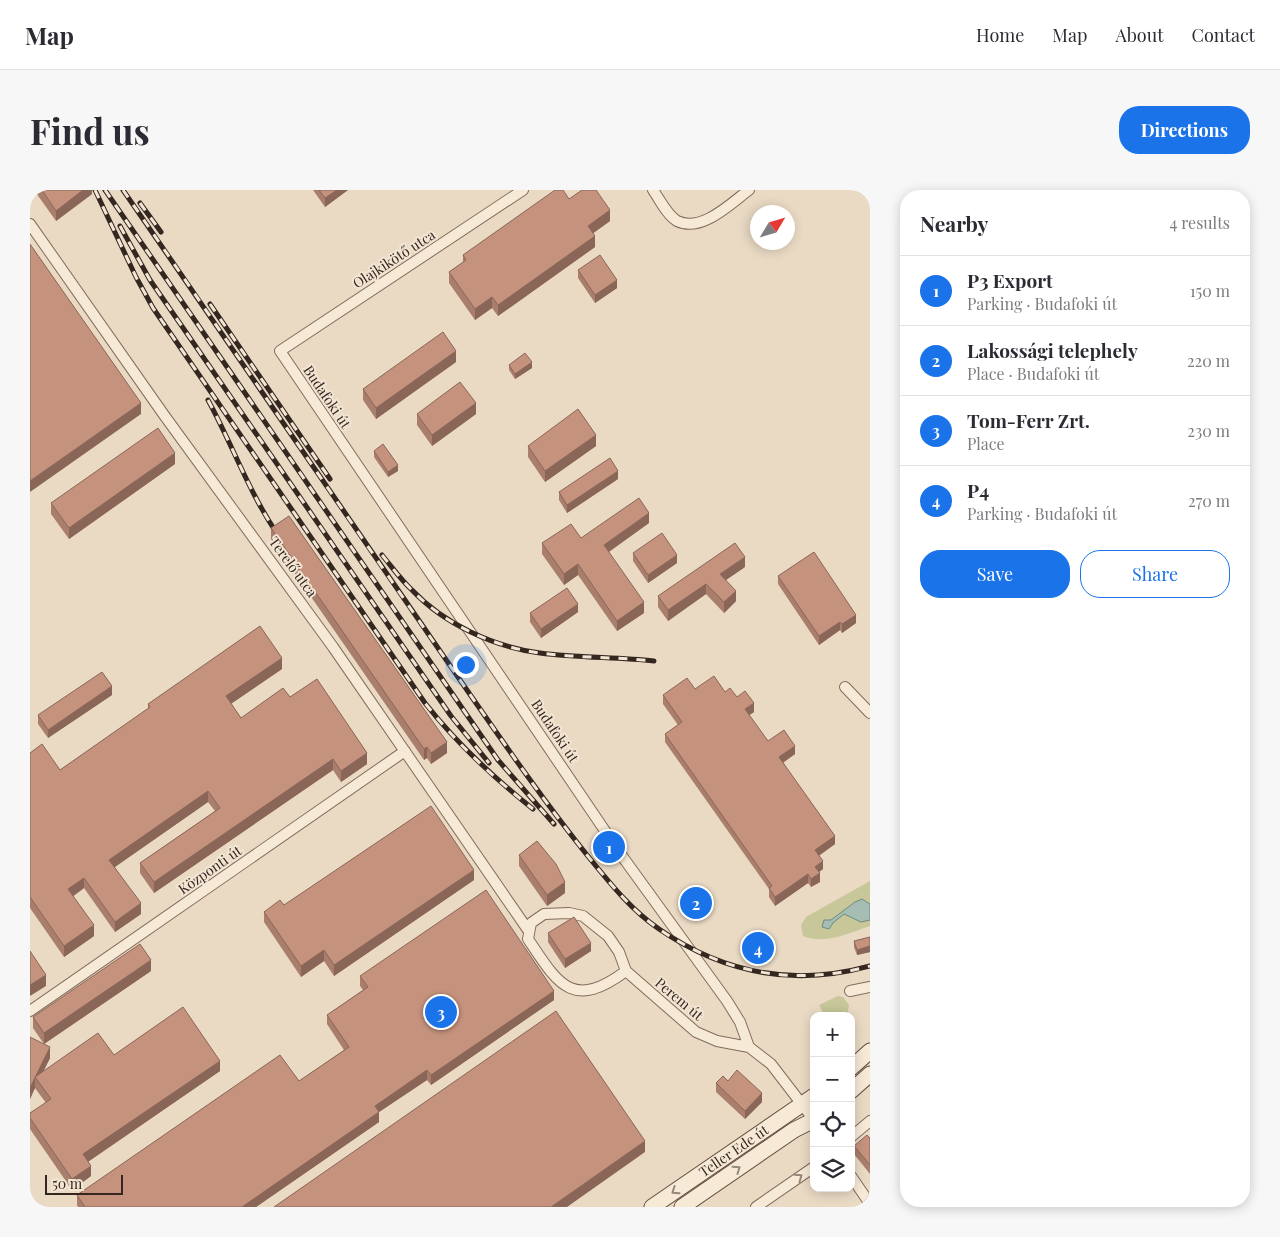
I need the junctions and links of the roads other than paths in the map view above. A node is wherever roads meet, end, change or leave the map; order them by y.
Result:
1 (523, 190) edge
2 (653, 190) edge
3 (749, 190) edge
4 (30, 224) edge
5 (280, 351) joint
6 (845, 687) dead end
7 (870, 713) edge
8 (405, 751) junction
9 (528, 930) junction
10 (626, 970) junction
11 (870, 986) edge
12 (850, 991) dead end
13 (30, 1011) edge
14 (749, 1047) junction
15 (870, 1052) edge
16 (855, 1065) edge
17 (870, 1074) edge
18 (855, 1087) edge
19 (808, 1100) edge
20 (870, 1121) edge
21 (810, 1122) edge
22 (855, 1134) edge
23 (810, 1170) edge
24 (855, 1182) edge
25 (870, 1204) edge
26 (652, 1207) edge
27 (682, 1207) edge
28 (756, 1207) edge

1 - 5 street, Olajkikötő utca
2 - 3 street
4 - 8 street, Terelő utca
5 - 14 street, Budafoki út
6 - 7 street
8 - 9 street, Terelő utca
8 - 13 street, Központi út
9 - 10 street, Perem út
9 - 10 street
10 - 14 street, Perem út
11 - 12 street
14 - 19 street
15 - 16 main road
17 - 18 main road
19 -> 26 main road, Teller Ede út
20 - 22 street
27 -> 21 main road, Teller Ede út
28 -> 23 street
24 - 25 street

